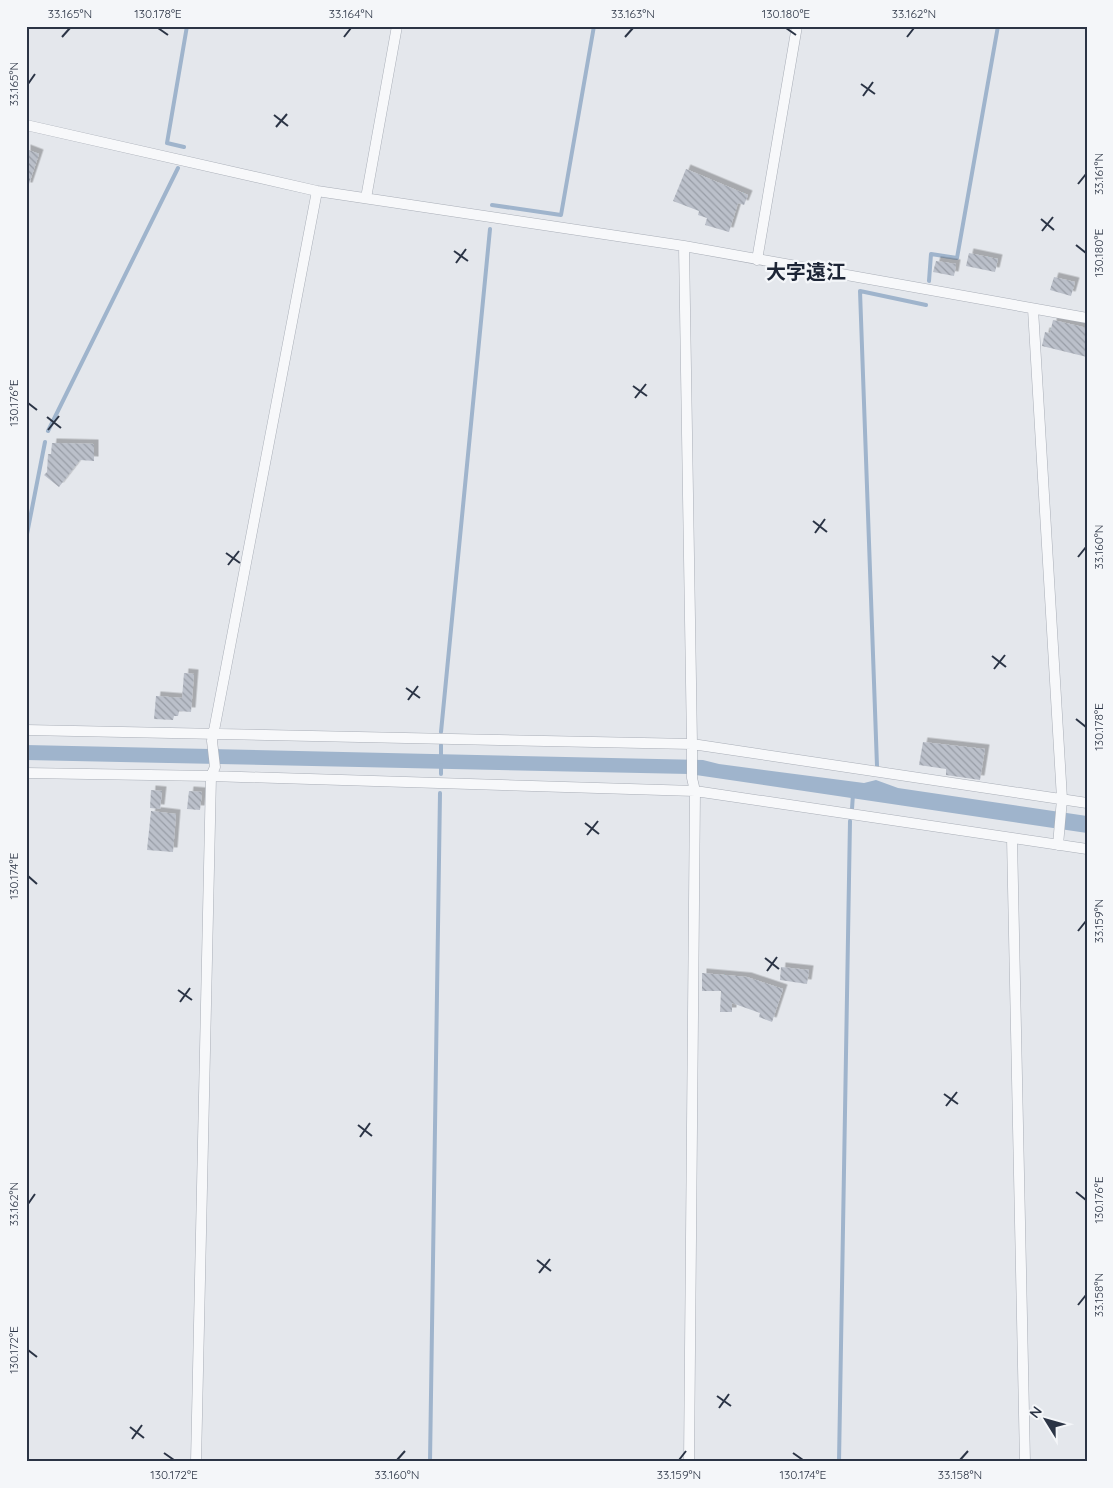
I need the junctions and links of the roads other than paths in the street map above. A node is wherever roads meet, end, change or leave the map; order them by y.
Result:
1 (397, 26) edge
2 (797, 26) edge
3 (26, 125) edge
4 (317, 191) junction
5 (366, 198) junction
6 (684, 246) junction
7 (757, 260) junction
8 (1033, 310) junction
9 (1087, 318) edge
10 (26, 730) edge
11 (213, 737) junction
12 (692, 748) junction
13 (213, 771) junction
14 (26, 774) edge
15 (696, 791) junction
16 (1087, 803) edge
17 (1062, 804) junction
18 (1012, 838) junction
19 (1058, 841) junction
20 (1087, 849) edge
21 (196, 1462) edge
22 (688, 1462) edge
23 (1026, 1462) edge

1 - 5 street
2 - 7 street
3 - 4 street
4 - 5 street
4 - 11 street
5 - 6 street
6 - 7 street
6 - 12 street
7 - 8 street
8 - 9 street
8 - 17 street
10 - 11 street
11 - 12 street
11 - 13 street
12 - 15 street
12 - 17 street
13 - 14 street
13 - 15 street
13 - 21 street
15 - 18 street
15 - 22 street
16 - 17 street
17 - 19 street
18 - 19 street
18 - 23 street
19 - 20 street

